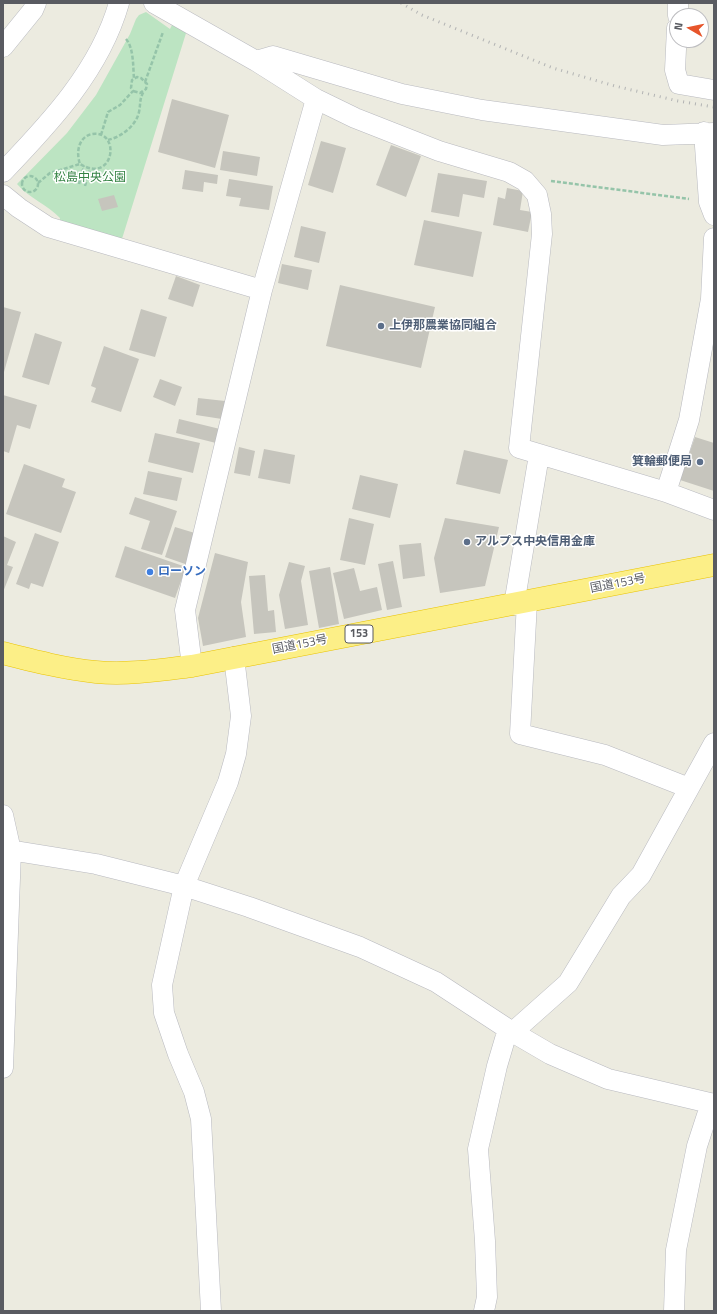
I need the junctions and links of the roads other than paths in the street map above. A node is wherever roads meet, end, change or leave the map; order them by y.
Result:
1 (36, 3) edge
2 (119, 3) edge
3 (154, 3) edge
4 (3, 47) edge
5 (676, 48) edge
6 (256, 61) junction
7 (714, 90) edge
8 (316, 99) junction
9 (709, 133) edge
10 (3, 172) edge
11 (3, 195) edge
12 (711, 208) edge
13 (714, 238) edge
14 (262, 290) junction
15 (539, 455) junction
16 (666, 492) junction
17 (714, 510) edge
18 (714, 565) edge
19 (521, 603) junction
20 (3, 653) edge
21 (234, 657) junction
22 (192, 666) junction
23 (714, 743) edge
24 (708, 766) edge
25 (689, 788) junction
26 (3, 815) edge
27 (7, 850) edge
28 (184, 886) junction
29 (514, 1033) junction
30 (3, 1068) edge
31 (712, 1104) edge
32 (211, 1311) edge
33 (484, 1311) edge
34 (674, 1311) edge

1 - 4 street
2 - 10 street
3 - 6 street
5 - 7 street
6 - 8 street
6 - 9 street
8 - 14 street
8 - 15 street
9 - 12 street
11 - 14 street
13 - 16 street
14 - 22 street
15 - 16 street
15 - 19 street
16 - 17 street
18 - 19 highway, 国道153号 / 153
19 - 21 highway, 国道153号 / 153
19 - 25 street
20 - 22 highway, 国道153号 / 153
21 - 22 highway, 国道153号 / 153
21 - 28 street
23 - 24 street
24 - 25 street
25 - 29 street
26 - 27 street
27 - 28 street
27 - 30 street
28 - 29 street
28 - 32 street
29 - 31 street
29 - 33 street
31 - 34 street

